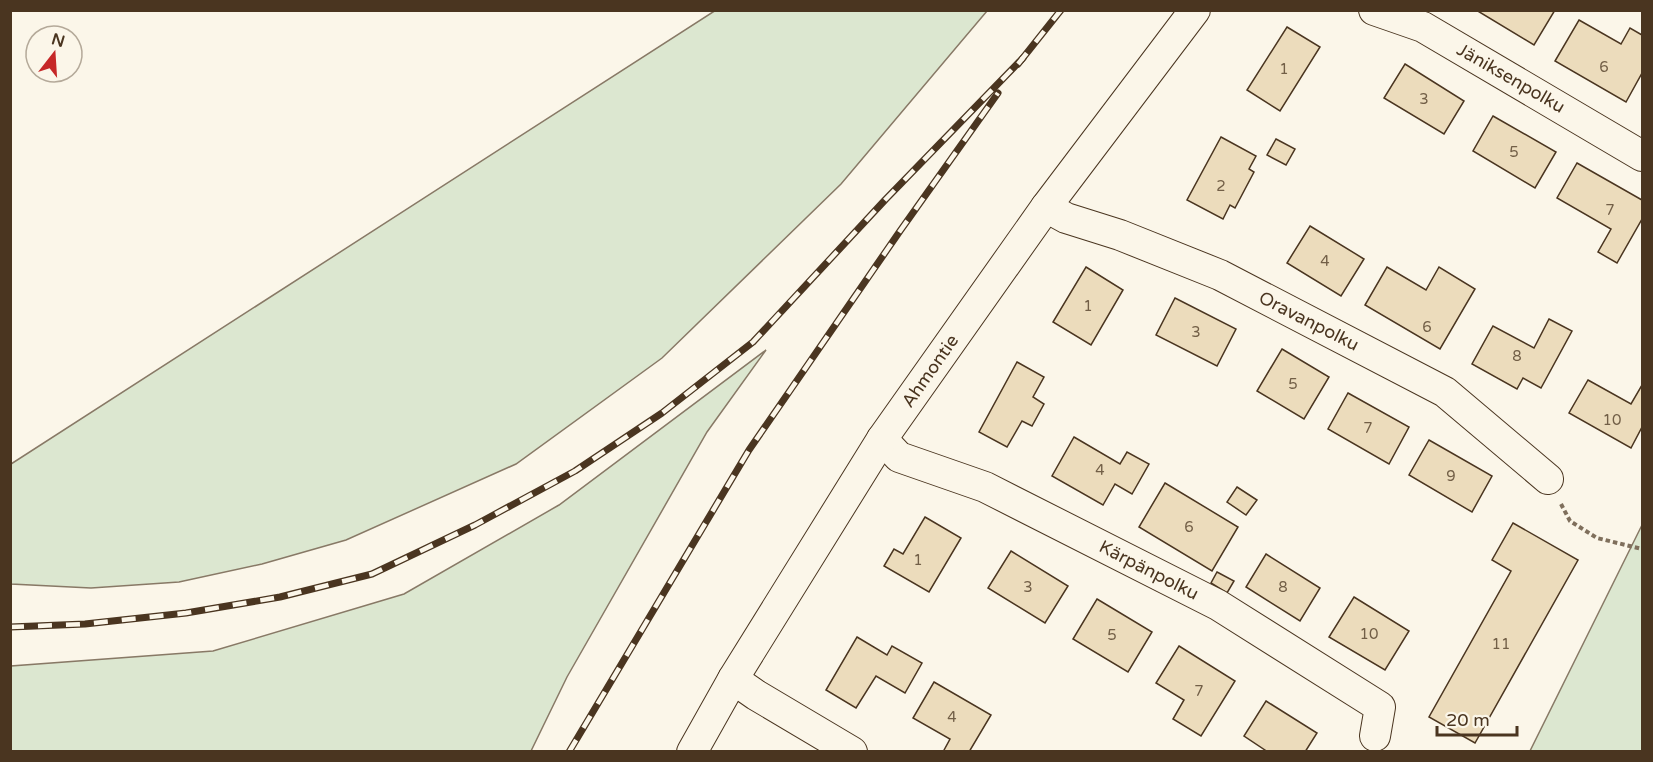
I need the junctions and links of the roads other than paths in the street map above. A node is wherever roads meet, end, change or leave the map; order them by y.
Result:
1 (1195, 10) edge
2 (1374, 10) edge
3 (1642, 156) edge
4 (1046, 207) junction
5 (882, 439) junction
6 (1548, 479) road end
7 (733, 679) junction
8 (1375, 736) dead end
9 (692, 752) edge
10 (852, 752) edge

1 - 4 street, Ahmontie
2 - 3 street, Jäniksenpolku
4 - 5 street, Ahmontie
4 - 6 street, Oravanpolku
5 - 7 street, Ahmontie
5 - 8 street, Kärpänpolku
7 - 9 street, Ahmontie
7 - 10 street

